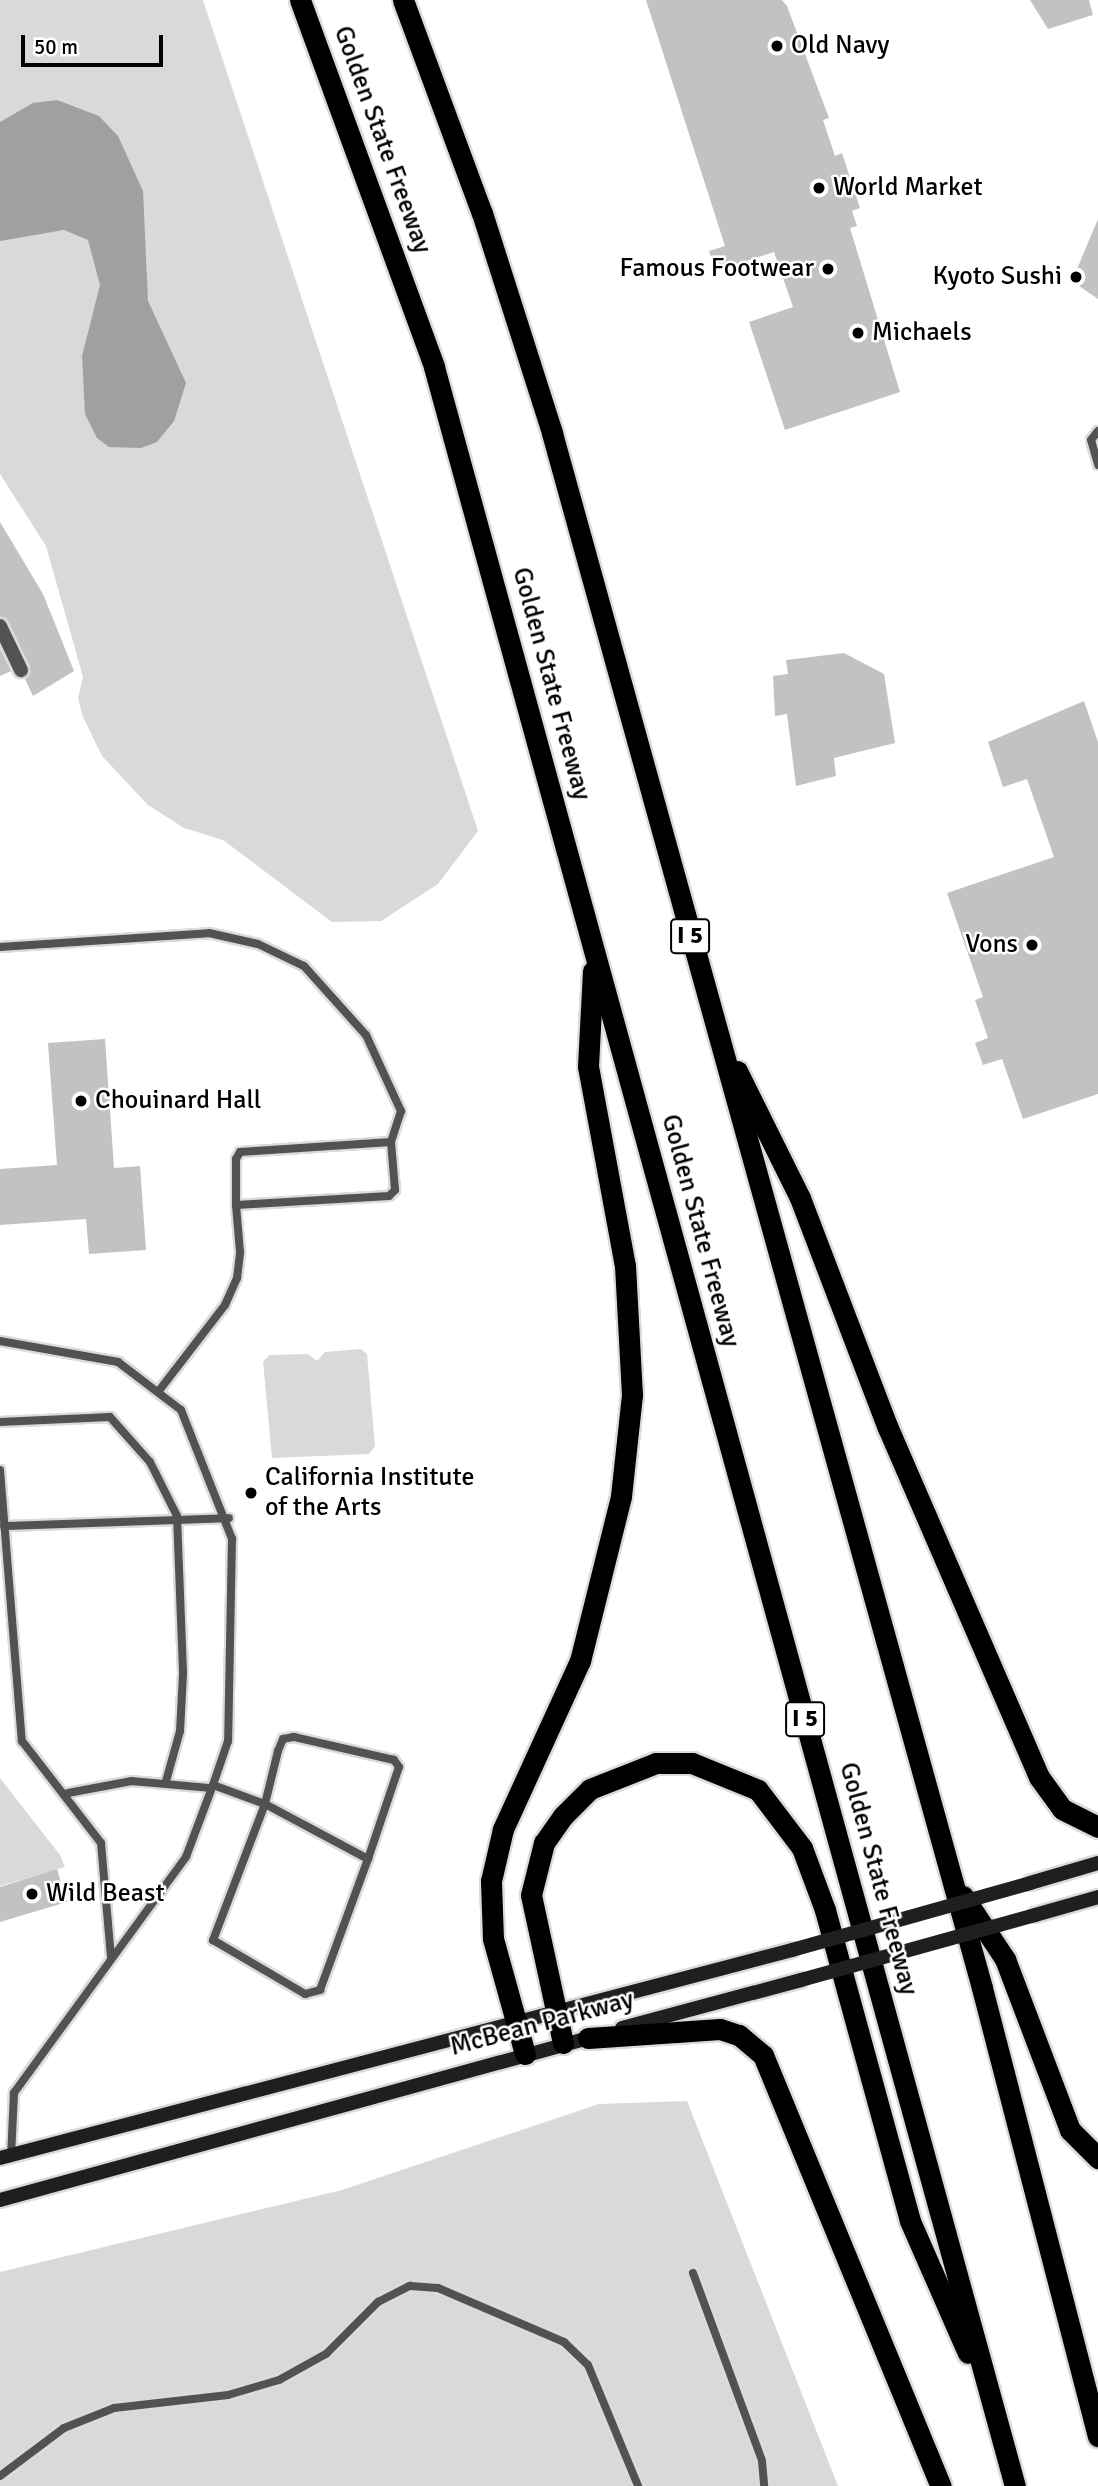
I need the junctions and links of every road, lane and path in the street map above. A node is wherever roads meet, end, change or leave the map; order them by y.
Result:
1 (300, 0) edge
2 (403, 0) edge
3 (1098, 431) edge
4 (1098, 466) edge
5 (0, 626) edge
6 (21, 670) dead end
7 (0, 947) edge
8 (594, 951) junction
9 (714, 1025) junction
10 (391, 1142) junction
11 (236, 1205) junction
12 (0, 1341) edge
13 (158, 1392) junction
14 (0, 1422) edge
15 (0, 1470) edge
16 (177, 1516) junction
17 (229, 1518) junction
18 (4, 1526) junction
19 (10, 1596) junction
20 (0, 1597) edge
21 (166, 1782) junction
22 (212, 1786) junction
23 (68, 1793) junction
24 (265, 1804) junction
25 (1098, 1827) edge
26 (368, 1859) junction
27 (1098, 1863) edge
28 (952, 1880) junction
29 (1098, 1897) edge
30 (111, 1957) junction
31 (555, 2014) junction
32 (515, 2024) junction
33 (588, 2038) junction
34 (563, 2043) junction
35 (525, 2054) junction
36 (5, 2109) edge
37 (5, 2157) edge
38 (1098, 2158) edge
39 (0, 2169) edge
40 (0, 2200) edge
41 (693, 2273) dead end
42 (997, 2417) junction
43 (1098, 2437) edge
44 (0, 2476) edge
45 (638, 2486) edge
46 (764, 2486) edge
47 (941, 2486) edge
48 (1015, 2486) edge

1 - 8 highway, Golden State Freeway / I 5
2 - 9 highway, I 5
3 - 4 lane
5 - 6 street
7 - 10 lane
8 - 32 highway
8 - 42 highway, Golden State Freeway / I 5
9 - 25 highway
9 - 28 highway, I 5
10 - 11 lane
10 - 11 lane
11 - 13 lane
12 - 13 lane
13 - 17 lane
14 - 16 lane
15 - 18 lane
16 - 17 lane
16 - 18 lane
16 - 21 lane
17 - 22 lane
18 - 19 lane
19 - 20 lane
19 - 23 lane
21 - 22 lane
21 - 23 lane
22 - 24 lane
22 - 30 lane
23 - 30 lane
24 - 26 lane
24 - 26 lane
24 - 26 lane
27 - 31 main road, McBean Parkway, bridge
28 - 38 highway
28 - 43 highway, I 5
29 - 33 main road, McBean Parkway, bridge
30 - 36 lane
31 - 32 main road, McBean Parkway
31 - 34 highway
31 - 42 highway
32 - 35 highway
32 - 37 main road, McBean Parkway
33 - 34 main road, McBean Parkway
33 - 47 highway
34 - 35 main road, McBean Parkway
35 - 40 main road, McBean Parkway
36 - 37 lane
37 - 39 main road
41 - 46 lane
42 - 48 highway, Golden State Freeway / I 5
44 - 45 lane

